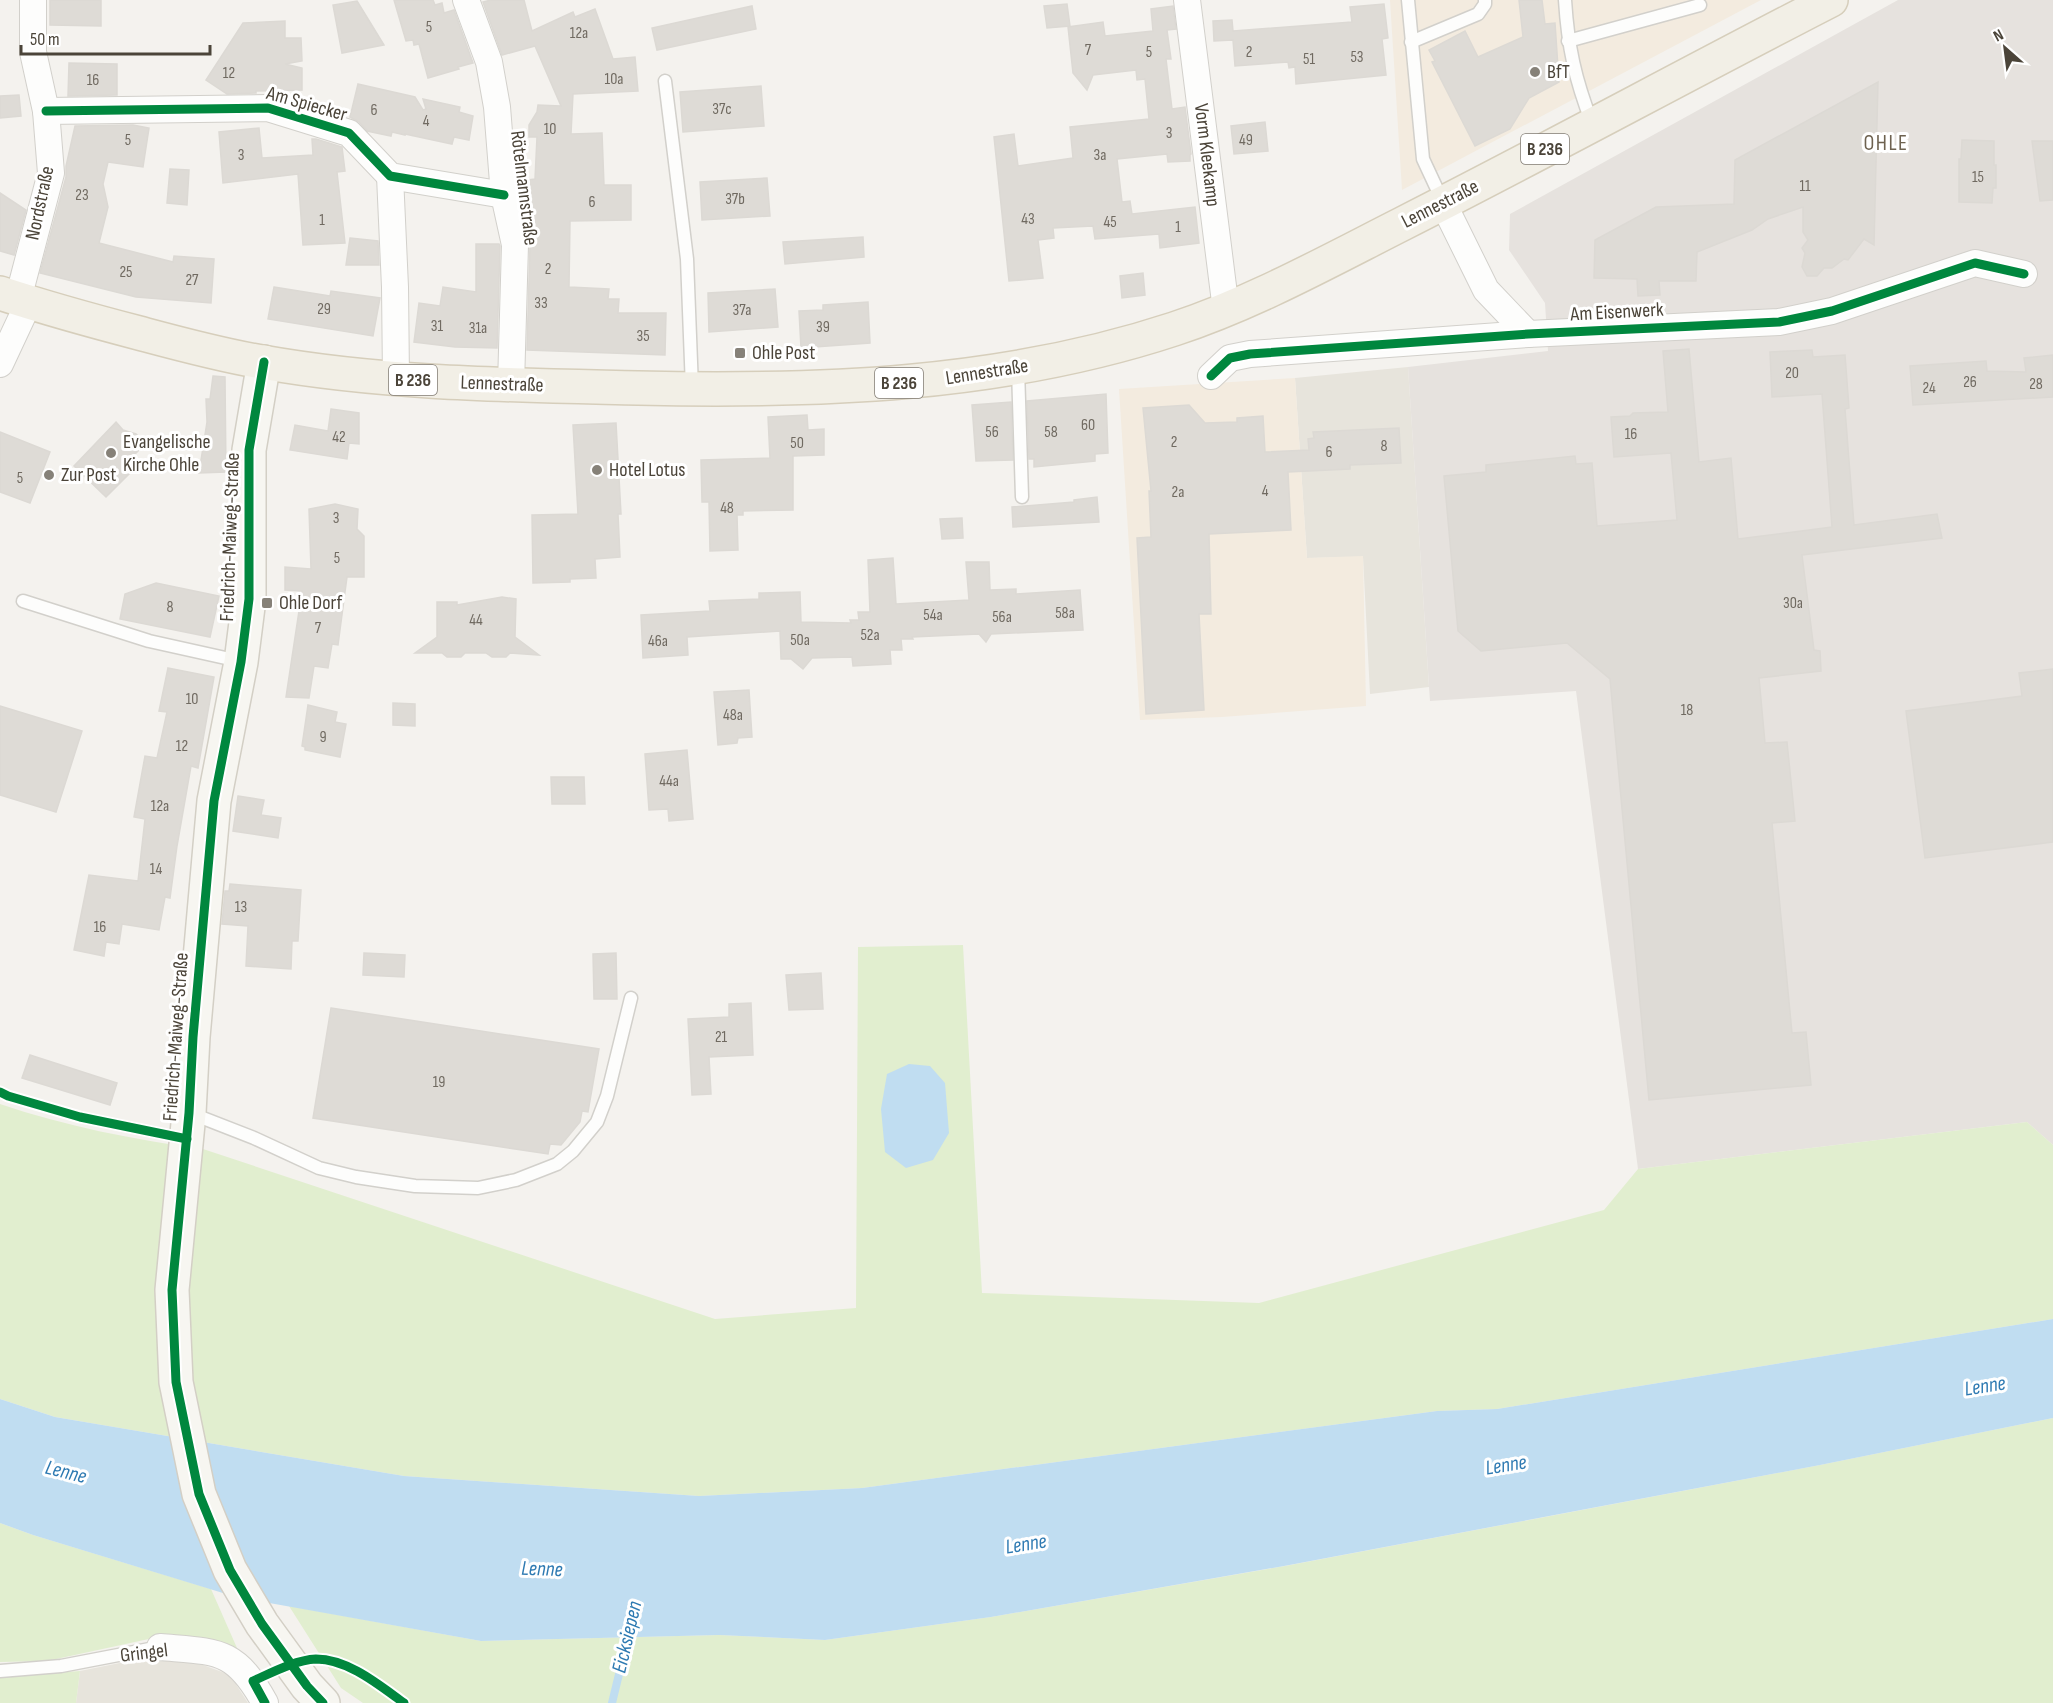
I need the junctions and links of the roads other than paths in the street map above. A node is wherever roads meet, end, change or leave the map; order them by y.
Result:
1 (33, 0) edge
2 (466, 0) edge
3 (1187, 0) edge
4 (1408, 0) edge
5 (1485, 0) edge
6 (1564, 0) edge
7 (1831, 0) edge
8 (1700, 5) dead end
9 (1568, 41) junction
10 (1411, 42) junction
11 (665, 81) dead end
12 (46, 111) junction
13 (1593, 124) junction
14 (390, 176) junction
15 (504, 195) junction
16 (1443, 203) junction
17 (2024, 274) dead end
18 (16, 298) edge
19 (1226, 310) junction
20 (1528, 334) junction
21 (264, 362) junction
22 (0, 364) edge
23 (1018, 368) junction
24 (1210, 376) dead end
25 (396, 379) junction
26 (511, 385) junction
27 (692, 389) junction
28 (1022, 497) dead end
29 (23, 601) dead end
30 (241, 662) junction
31 (632, 998) dead end
32 (189, 1113) junction
33 (160, 1647) joint
34 (0, 1671) edge
35 (315, 1695) edge
36 (265, 1703) edge

1 - 12 street, Nordstraße
2 - 15 street, Rötelmannstraße
3 - 19 street, Vorm Kleekamp
4 - 10 lane
5 - 10 lane
6 - 9 lane
7 - 13 main road, Lennestraße / B 236
8 - 9 lane
9 - 13 lane
10 - 16 lane
11 - 27 lane
12 - 14 street, Am Spiecker
12 - 18 street, Nordstraße
13 - 16 main road, Lennestraße / B 236
14 - 15 street
14 - 25 street
15 - 26 street, Rötelmannstraße
16 - 19 main road, Lennestraße / B 236
16 - 20 street
17 - 20 street, Am Eisenwerk
18 - 21 main road, Lennestraße / B 236
18 - 22 street, Nordstraße
19 - 23 main road, Lennestraße / B 236
20 - 24 street, Am Eisenwerk
21 - 25 main road, Lennestraße / B 236
21 - 30 street, Friedrich-Maiweg-Straße
23 - 27 main road, Lennestraße / B 236
23 - 28 lane
25 - 26 main road, Lennestraße / B 236
26 - 27 main road, Lennestraße / B 236
29 - 30 lane
30 - 32 street, Friedrich-Maiweg-Straße
31 - 32 lane
32 - 35 street, Friedrich-Maiweg-Straße
33 - 34 lane, Gringel
33 - 36 street, Gringel

